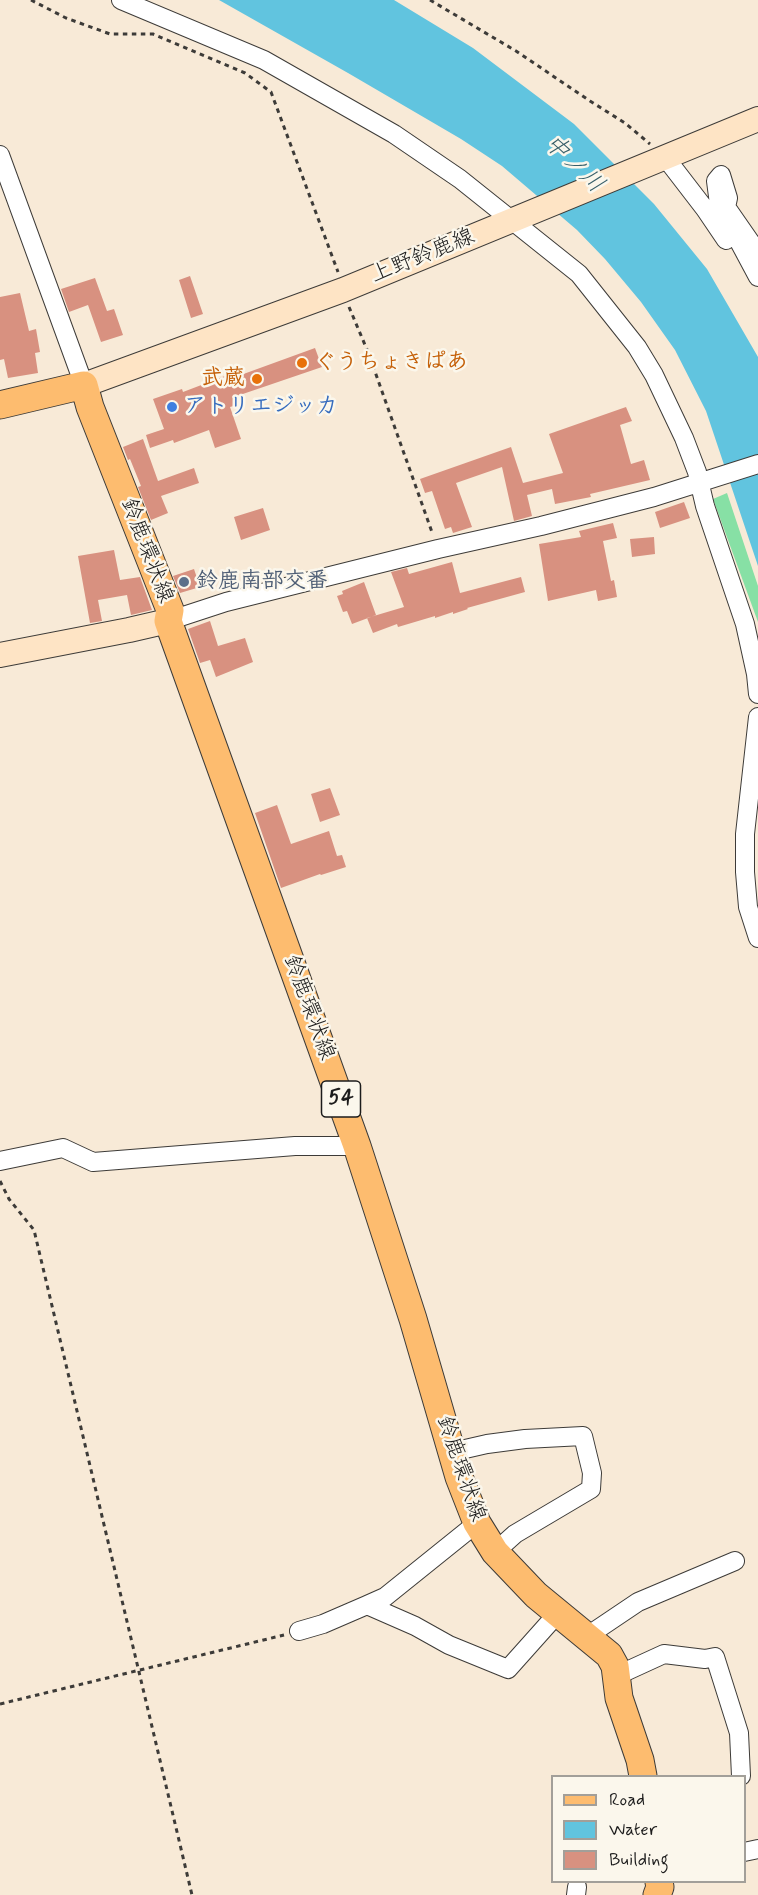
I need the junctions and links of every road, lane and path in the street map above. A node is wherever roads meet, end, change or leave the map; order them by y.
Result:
1 (31, 0) edge
2 (121, 0) edge
3 (430, 0) edge
4 (758, 119) edge
5 (0, 155) edge
6 (665, 157) junction
7 (515, 219) junction
8 (758, 253) edge
9 (758, 277) edge
10 (343, 290) junction
11 (758, 292) edge
12 (84, 385) junction
13 (0, 405) edge
14 (758, 464) edge
15 (700, 479) junction
16 (438, 549) junction
17 (168, 621) junction
18 (0, 656) edge
19 (758, 694) edge
20 (758, 717) edge
21 (758, 938) edge
22 (357, 1146) junction
23 (0, 1161) edge
24 (0, 1180) edge
25 (452, 1452) junction
26 (477, 1523) junction
27 (495, 1552) junction
28 (735, 1561) dead end
29 (367, 1605) junction
30 (558, 1613) junction
31 (299, 1631) joint
32 (586, 1637) junction
33 (140, 1670) junction
34 (616, 1676) junction
35 (0, 1704) edge
36 (643, 1775) edge
37 (741, 1775) edge
38 (192, 1895) edge

1 - 10 path
2 - 7 street
3 - 6 path
4 - 6 main road, 上野鈴鹿線
5 - 12 street
6 - 7 main road, 上野鈴鹿線
6 - 11 street
7 - 10 main road, 上野鈴鹿線
7 - 15 street
8 - 9 street
10 - 12 main road, 上野鈴鹿線
10 - 16 path
12 - 13 main road
12 - 17 main road, 鈴鹿環状線 / 54
14 - 15 street
15 - 16 street
15 - 19 street
16 - 17 street
17 - 18 main road
17 - 22 main road, 鈴鹿環状線 / 54
20 - 21 street
22 - 23 street
22 - 25 main road, 鈴鹿環状線 / 54
24 - 33 path
25 - 26 main road, 鈴鹿環状線 / 54
25 - 27 street
26 - 27 main road, 鈴鹿環状線 / 54
26 - 29 street
27 - 30 main road, 鈴鹿環状線 / 54
28 - 32 street
29 - 30 street
29 - 31 street
30 - 32 main road, 鈴鹿環状線 / 54
31 - 33 path
32 - 34 main road, 鈴鹿環状線 / 54
33 - 35 path
33 - 38 path
34 - 36 main road, 鈴鹿環状線 / 54
34 - 37 street

